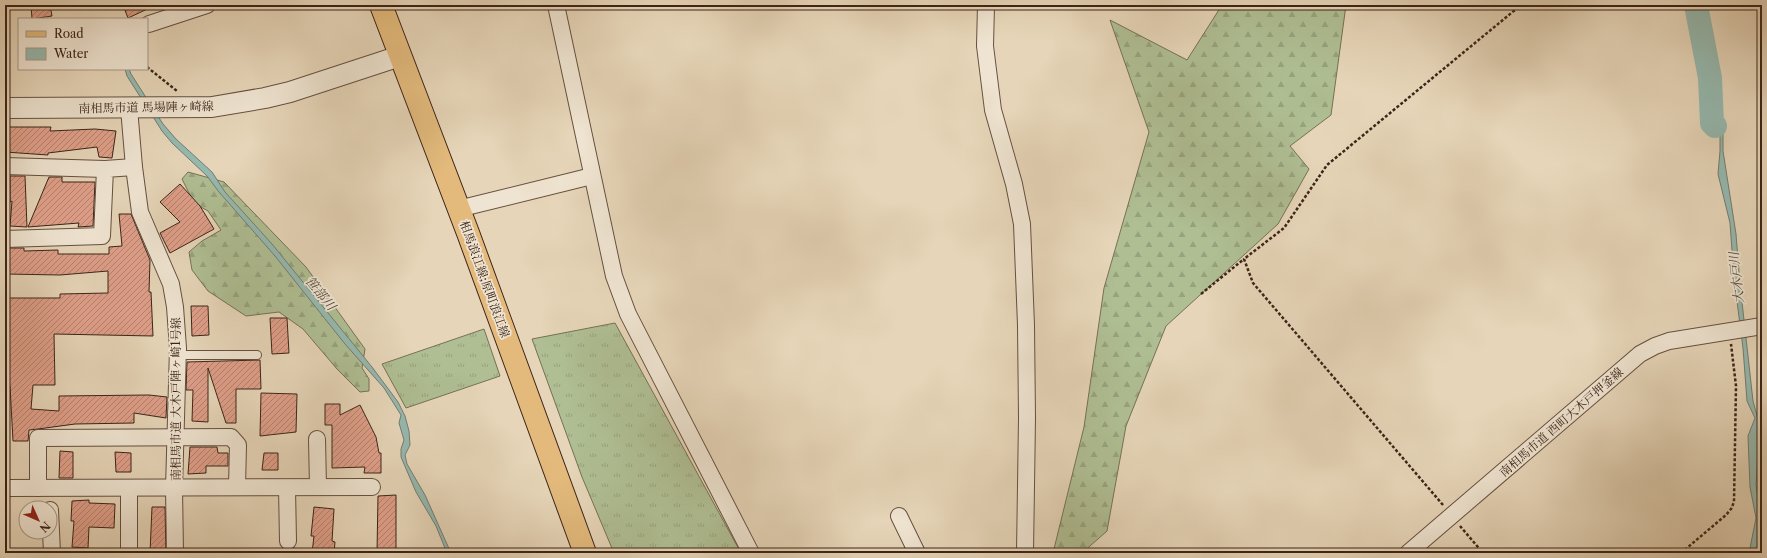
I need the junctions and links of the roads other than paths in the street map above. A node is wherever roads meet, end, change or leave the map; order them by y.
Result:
1 (207, 5) edge
2 (381, 5) edge
3 (556, 5) edge
4 (986, 5) edge
5 (149, 24) dead end
6 (400, 56) junction
7 (5, 108) edge
8 (134, 108) junction
9 (5, 166) edge
10 (134, 167) junction
11 (105, 169) junction
12 (592, 176) junction
13 (458, 209) junction
14 (5, 239) edge
15 (1762, 326) edge
16 (257, 355) dead end
17 (178, 356) junction
18 (175, 438) junction
19 (316, 439) dead end
20 (238, 487) junction
21 (318, 487) junction
22 (5, 488) edge
23 (44, 488) junction
24 (129, 488) junction
25 (174, 488) junction
26 (287, 488) junction
27 (372, 488) dead end
28 (47, 500) edge
29 (899, 516) dead end
30 (51, 540) edge
31 (288, 541) dead end
32 (52, 553) edge
33 (129, 553) edge
34 (175, 553) edge
35 (585, 553) edge
36 (751, 553) edge
37 (917, 553) edge
38 (1025, 553) edge
39 (1408, 553) edge

1 - 5 street
2 - 6 main road, 相馬浪江線;原町浪江線
3 - 12 street
4 - 38 street
6 - 8 street, 南相馬市道 馬場陣ヶ崎線
6 - 13 main road, 相馬浪江線;原町浪江線
7 - 8 street, 南相馬市道 馬場陣ヶ崎線
8 - 10 street, 南相馬市道 大木戸陣ヶ崎1号線
9 - 11 street
10 - 11 street
10 - 17 street, 南相馬市道 大木戸陣ヶ崎1号線
11 - 14 street
12 - 13 street
12 - 36 street
13 - 35 main road, 相馬浪江線;原町浪江線
15 - 39 street, 南相馬市道 西町大木戸押釜線
16 - 17 lane
17 - 18 street, 南相馬市道 大木戸陣ヶ崎1号線
18 - 20 street
18 - 23 street
18 - 25 street, 南相馬市道 大木戸陣ヶ崎1号線
19 - 21 street
20 - 25 street
20 - 26 street
21 - 26 street
21 - 27 street
22 - 23 street
23 - 24 street
23 - 28 street
24 - 25 street
24 - 33 street
25 - 34 street, 南相馬市道 大木戸陣ヶ崎1号線
26 - 31 street
29 - 37 street
30 - 32 street

